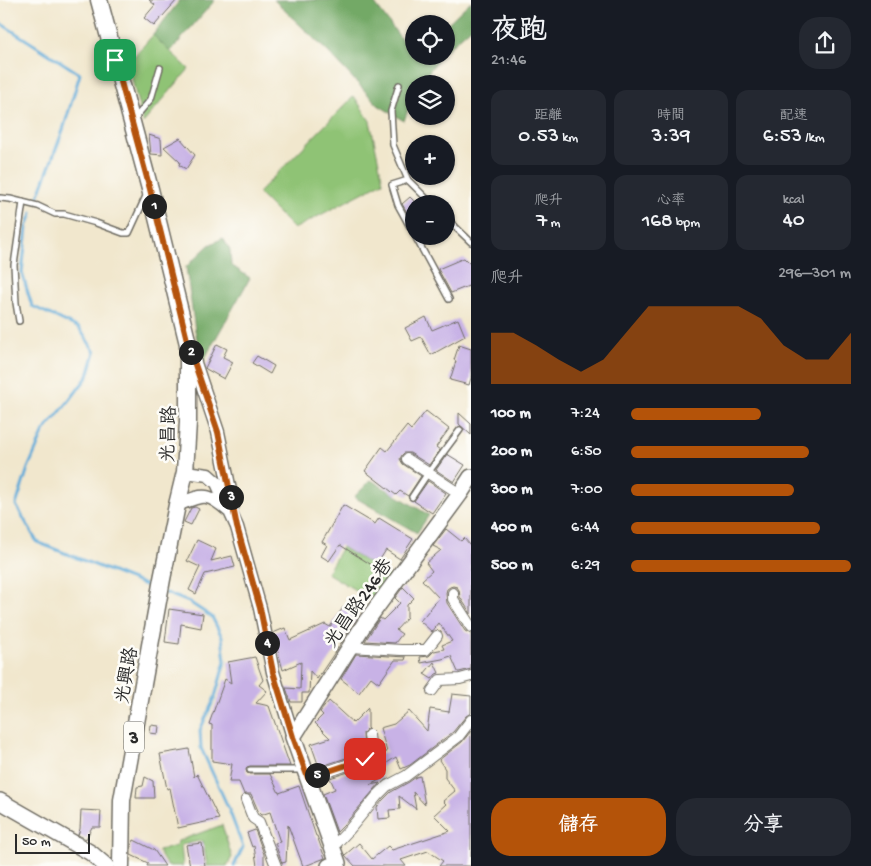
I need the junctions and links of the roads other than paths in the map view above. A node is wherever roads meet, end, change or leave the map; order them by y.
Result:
1 (99, 0) edge
2 (160, 68) dead end
3 (399, 85) dead end
4 (132, 121) junction
5 (405, 173) edge
6 (405, 181) edge
7 (413, 185) edge
8 (150, 189) junction
9 (423, 195) edge
10 (0, 198) edge
11 (23, 202) junction
12 (405, 219) edge
13 (455, 227) edge
14 (471, 242) edge
15 (419, 245) edge
16 (449, 299) dead end
17 (19, 321) dead end
18 (188, 344) junction
19 (460, 430) dead end
20 (407, 459) dead end
21 (185, 472) junction
22 (428, 473) junction
23 (471, 477) edge
24 (460, 494) junction
25 (412, 497) dead end
26 (177, 505) junction
27 (237, 527) junction
28 (453, 593) dead end
29 (471, 627) edge
30 (437, 636) dead end
31 (350, 647) junction
32 (471, 676) edge
33 (432, 691) dead end
34 (471, 720) edge
35 (369, 735) dead end
36 (293, 737) junction
37 (250, 770) dead end
38 (307, 774) junction
39 (246, 800) dead end
40 (0, 801) edge
41 (333, 847) junction
42 (336, 865) edge
43 (106, 866) edge
44 (121, 866) edge
45 (276, 866) edge

1 - 4 main road, 光昌路 / 3
2 - 4 lane
3 - 5 lane
4 - 8 main road, 光昌路 / 3
6 - 12 lane
7 - 9 lane
8 - 11 lane
8 - 18 main road, 光昌路 / 3
10 - 11 lane
11 - 17 lane
13 - 14 lane
15 - 16 lane
18 - 21 main road, 光昌路 / 3
18 - 27 street
19 - 22 lane
20 - 22 street
21 - 26 main road, 3
21 - 27 street, 光昌路
22 - 24 street
22 - 25 lane
23 - 24 main road, 光昌路246巷
24 - 31 main road, 光昌路246巷
26 - 27 street
26 - 44 main road, 光興路 / 3
27 - 36 street, 光昌路
28 - 29 street
30 - 31 street
31 - 36 main road, 光昌路246巷
32 - 33 street
34 - 41 street
35 - 38 street
36 - 38 main road, 光昌路
37 - 38 lane
38 - 41 main road, 光昌路
39 - 45 street
40 - 43 main road
41 - 42 main road, 光昌路

